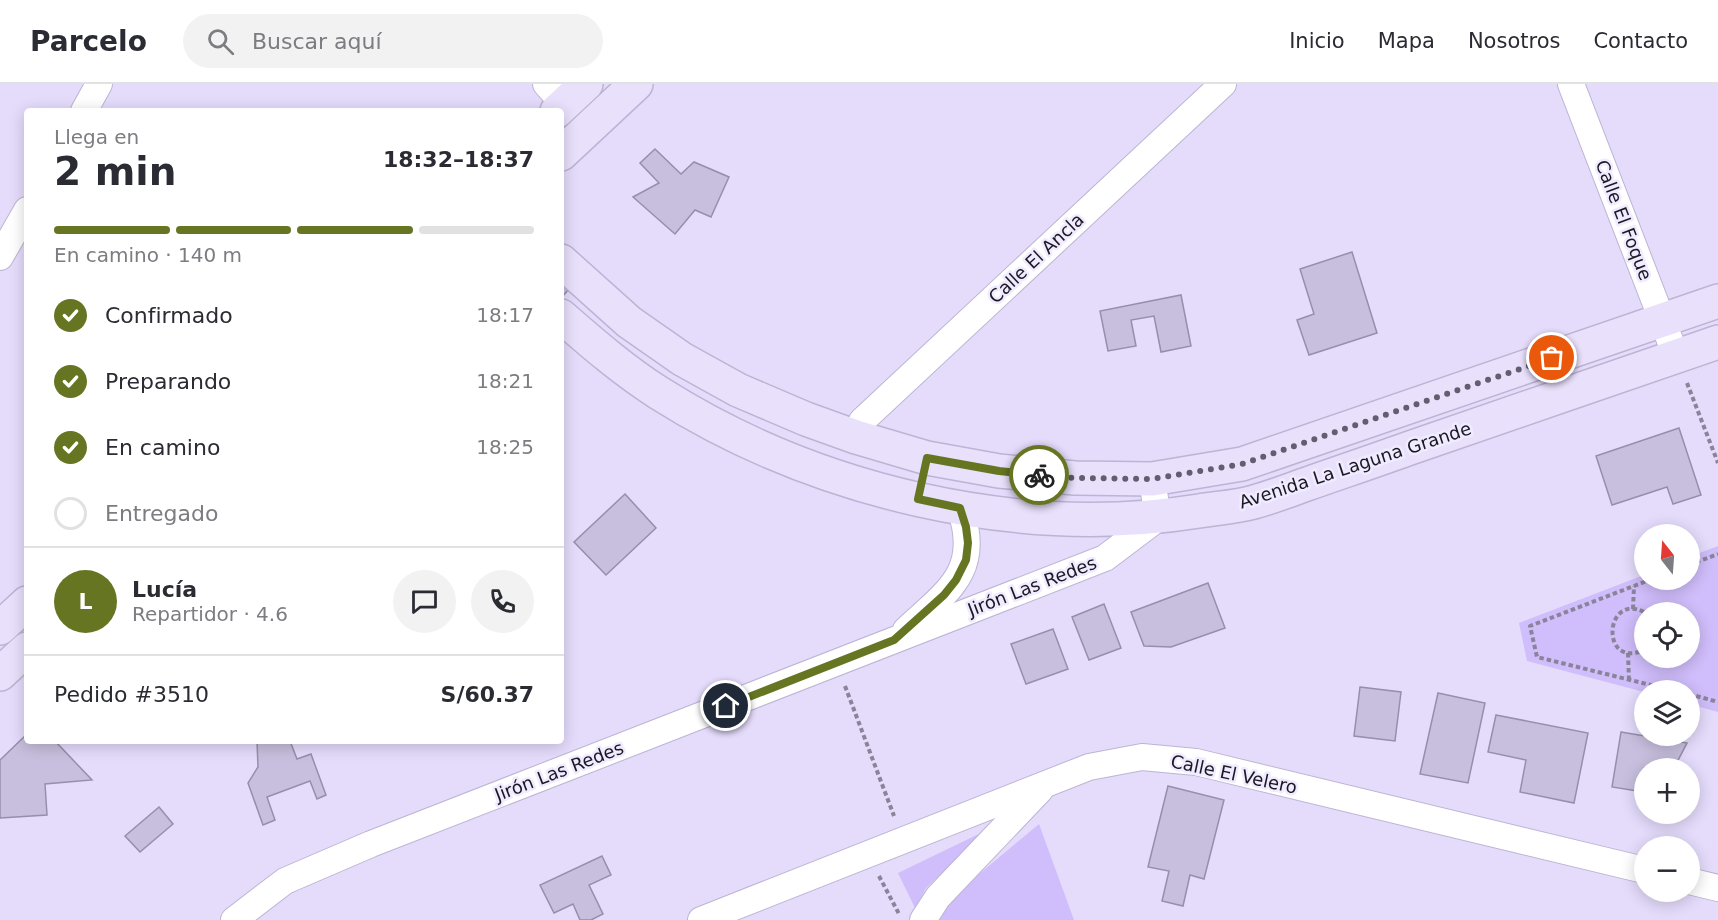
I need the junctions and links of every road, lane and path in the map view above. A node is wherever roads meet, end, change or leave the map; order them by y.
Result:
1 (99, 84) edge
2 (636, 84) edge
3 (1223, 84) edge
4 (1571, 84) edge
5 (86, 108) edge
6 (564, 151) edge
7 (24, 215) edge
8 (0, 257) edge
9 (564, 264) edge
10 (1718, 301) edge
11 (564, 319) edge
12 (1663, 320) junction
13 (1718, 342) edge
14 (1676, 356) junction
15 (1691, 393) dead end
16 (806, 419) junction
17 (856, 437) junction
18 (927, 458) junction
19 (794, 461) junction
20 (1718, 463) edge
21 (1152, 479) junction
22 (918, 499) junction
23 (960, 508) junction
24 (1158, 518) junction
25 (1718, 554) edge
26 (1700, 561) edge
27 (1634, 586) joint
28 (24, 606) edge
29 (1633, 609) joint
30 (0, 628) edge
31 (894, 640) junction
32 (24, 652) edge
33 (1628, 653) junction
34 (1634, 653) edge
35 (836, 663) junction
36 (0, 674) edge
37 (1629, 680) junction
38 (1634, 681) edge
39 (1700, 697) edge
40 (1718, 702) edge
41 (1047, 784) junction
42 (903, 840) junction
43 (867, 854) junction
44 (1634, 868) edge
45 (1700, 884) edge
46 (1718, 888) edge
47 (234, 920) edge
48 (701, 920) edge
49 (902, 920) edge
50 (923, 920) edge

1 - 5 street
2 - 6 street
3 - 17 street, Calle El Ancla
4 - 12 street, Calle El Foque
7 - 8 street
9 - 16 street, Avenida La Laguna Grande
10 - 12 street, Avenida La Laguna Grande
11 - 19 street, Avenida La Laguna Grande
12 - 14 street, Calle El Foque
12 - 21 street, Avenida La Laguna Grande
13 - 14 street, Avenida La Laguna Grande
14 - 24 street, Avenida La Laguna Grande
15 - 20 path
16 - 17 street, Avenida La Laguna Grande
16 - 19 street
17 - 18 street, Avenida La Laguna Grande
18 - 21 street, Avenida La Laguna Grande
18 - 22 street
19 - 22 street, Avenida La Laguna Grande
21 - 24 street
22 - 23 street, Avenida La Laguna Grande
23 - 24 street, Avenida La Laguna Grande
23 - 31 street, Jirón Las Redes
24 - 31 street, Jirón Las Redes
25 - 26 path
27 - 29 path
27 - 37 path
28 - 30 street
29 - 33 path
31 - 35 street, Jirón Las Redes
32 - 36 street
33 - 34 path
33 - 37 path
35 - 42 path
35 - 47 street, Jirón Las Redes
37 - 38 path
39 - 40 path
41 - 42 street, Calle El Velero
41 - 44 street, Calle El Velero
41 - 50 street
42 - 43 street, Calle El Velero
43 - 48 street, Calle El Velero
43 - 49 path
45 - 46 street

